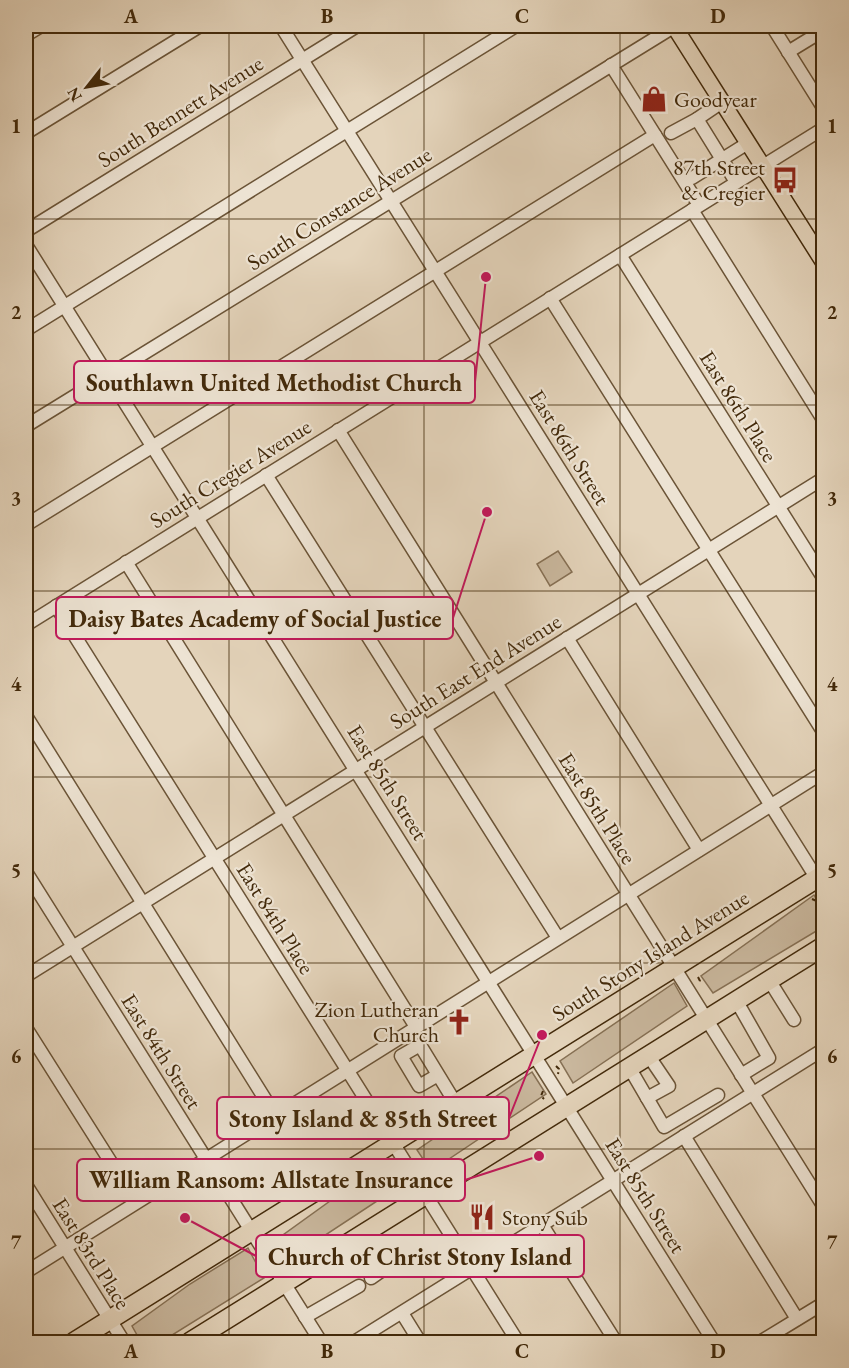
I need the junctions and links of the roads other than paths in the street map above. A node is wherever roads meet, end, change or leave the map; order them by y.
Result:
1 (41, 26) edge
2 (200, 26) edge
3 (281, 26) edge
4 (357, 26) edge
5 (516, 26) edge
6 (675, 26) edge
7 (772, 26) edge
8 (824, 30) edge
9 (26, 35) edge
10 (788, 52) junction
11 (302, 59) junction
12 (611, 65) junction
13 (722, 102) junction
14 (824, 109) edge
15 (697, 119) junction
16 (824, 128) edge
17 (346, 131) junction
18 (672, 133) dead end
19 (26, 134) edge
20 (655, 135) junction
21 (748, 143) junction
22 (722, 159) junction
23 (762, 166) junction
24 (693, 178) dead end
25 (736, 182) junction
26 (390, 201) junction
27 (695, 207) junction
28 (26, 231) edge
29 (26, 245) edge
30 (620, 255) junction
31 (824, 263) edge
32 (435, 272) junction
33 (550, 298) junction
34 (64, 306) junction
35 (26, 330) edge
36 (480, 342) junction
37 (107, 376) junction
38 (824, 421) edge
39 (26, 426) edge
40 (338, 430) junction
41 (152, 447) junction
42 (266, 475) junction
43 (824, 478) edge
44 (778, 507) junction
45 (197, 518) junction
46 (26, 525) edge
47 (708, 550) junction
48 (126, 562) junction
49 (824, 579) edge
50 (638, 594) junction
51 (56, 606) junction
52 (26, 625) edge
53 (567, 639) junction
54 (496, 683) junction
55 (26, 716) edge
56 (425, 727) junction
57 (824, 733) edge
58 (356, 770) junction
59 (824, 772) edge
60 (770, 805) junction
61 (284, 815) junction
62 (699, 850) junction
63 (214, 859) junction
64 (26, 872) edge
65 (821, 881) edge
66 (628, 894) junction
67 (143, 902) junction
68 (558, 938) junction
69 (824, 946) edge
70 (72, 947) junction
71 (675, 968) junction
72 (26, 976) edge
73 (769, 980) junction
74 (488, 982) junction
75 (736, 1000) junction
76 (706, 1019) junction
77 (794, 1020) dead end
78 (416, 1027) junction
79 (26, 1028) edge
80 (824, 1049) edge
81 (534, 1055) junction
82 (648, 1055) junction
83 (629, 1066) junction
84 (347, 1070) junction
85 (741, 1074) junction
86 (438, 1075) dead end
87 (753, 1093) junction
88 (718, 1095) dead end
89 (648, 1098) junction
90 (456, 1104) junction
91 (566, 1106) junction
92 (275, 1115) junction
93 (684, 1136) junction
94 (392, 1143) junction
95 (205, 1159) junction
96 (612, 1181) junction
97 (26, 1185) edge
98 (425, 1196) junction
99 (136, 1202) junction
100 (824, 1207) edge
101 (542, 1225) junction
102 (251, 1232) junction
103 (365, 1233) junction
104 (64, 1247) junction
105 (472, 1269) junction
106 (26, 1272) edge
107 (371, 1278) dead end
108 (284, 1284) junction
109 (359, 1286) dead end
110 (824, 1303) edge
111 (402, 1313) junction
112 (305, 1317) junction
113 (798, 1319) junction
114 (110, 1320) junction
115 (74, 1342) edge
116 (124, 1342) edge
117 (190, 1342) edge
118 (321, 1342) edge
119 (354, 1342) edge
120 (420, 1342) edge
121 (518, 1342) edge
122 (616, 1342) edge
123 (714, 1342) edge
124 (760, 1342) edge

1 - 9 street
2 - 19 street
3 - 11 street, East 86th Street
4 - 11 street, South Bennett Avenue
5 - 17 street
6 - 12 street, South Constance Avenue
6 - 13 main road
7 - 10 street
8 - 10 street
10 - 14 street
11 - 17 street, East 86th Street
11 - 28 street, South Bennett Avenue
12 - 20 street
12 - 26 street, South Constance Avenue
13 - 15 street
13 - 21 main road
15 - 18 street
15 - 22 street
16 - 23 street, South Cregier Avenue
17 - 26 street, East 86th Street
17 - 34 street
20 - 27 street
20 - 32 street
21 - 22 street
21 - 23 main road
22 - 24 street
22 - 25 street
23 - 25 street, South Cregier Avenue
23 - 31 main road
25 - 27 street, South Cregier Avenue
26 - 32 street, East 86th Street
26 - 37 street, South Constance Avenue
27 - 30 street, South Cregier Avenue
27 - 38 street
29 - 34 street, East 85th Street
30 - 33 street, South Cregier Avenue
30 - 44 street, East 86th Place
32 - 36 street, East 86th Street
32 - 41 street
33 - 36 street, South Cregier Avenue
33 - 47 street
34 - 35 street
34 - 37 street, East 85th Street
36 - 40 street, South Cregier Avenue
36 - 50 street, East 86th Street
37 - 39 street, South Constance Avenue
37 - 41 street, East 85th Street
40 - 42 street, South Cregier Avenue
40 - 54 street, East 85th Place
41 - 45 street, East 85th Street
41 - 46 street
42 - 45 street, South Cregier Avenue
42 - 56 street
43 - 44 street, South East End Avenue
44 - 47 street, South East End Avenue
44 - 49 street, East 86th Place
45 - 48 street, South Cregier Avenue
45 - 58 street, East 85th Street
47 - 50 street, South East End Avenue
47 - 57 street
48 - 51 street, South Cregier Avenue
48 - 61 street
50 - 53 street, South East End Avenue
50 - 60 street, East 86th Street
51 - 52 street, South Cregier Avenue
51 - 63 street, East 84th Place
53 - 54 street, South East End Avenue
53 - 62 street
54 - 56 street, South East End Avenue
54 - 66 street, East 85th Place
55 - 67 street
56 - 58 street, South East End Avenue
56 - 68 street
58 - 61 street, South East End Avenue
58 - 74 street, East 85th Street
59 - 60 street
60 - 62 street
60 - 65 street, East 86th Street
61 - 63 street, South East End Avenue
61 - 78 street
62 - 66 street
63 - 67 street, South East End Avenue
63 - 84 street, East 84th Place
64 - 70 street, East 84th Street
65 - 71 highway, South Stony Island Avenue
66 - 68 street
66 - 71 street, East 85th Place
67 - 70 street, South East End Avenue
67 - 92 street
68 - 74 street
69 - 73 highway
70 - 72 street, South East End Avenue
70 - 95 street, East 84th Street
71 - 76 street, East 85th Place
71 - 81 highway, South Stony Island Avenue
73 - 75 highway
73 - 77 street
74 - 78 street
74 - 81 street, East 85th Street
75 - 76 highway
75 - 85 street
76 - 82 highway
76 - 85 street, East 85th Place
78 - 84 street
79 - 99 street
80 - 87 street
81 - 90 highway, South Stony Island Avenue
81 - 91 street, East 85th Street
82 - 83 highway
82 - 89 street
83 - 89 street
83 - 91 highway
84 - 92 street
84 - 94 street, East 84th Place
85 - 87 street, East 85th Place
86 - 90 street
87 - 93 street
87 - 100 street, East 85th Place
88 - 89 street
90 - 94 highway, South Stony Island Avenue
91 - 96 street, East 85th Street
91 - 98 highway
92 - 95 street
93 - 96 street
93 - 113 street
94 - 98 street, East 84th Place
94 - 102 highway, South Stony Island Avenue
95 - 99 street
95 - 102 street, East 84th Street
96 - 101 street
96 - 123 street, East 85th Street
97 - 104 street, East 83rd Place
98 - 103 highway
98 - 105 street, East 84th Place
99 - 104 street
101 - 105 street
101 - 122 street
102 - 108 street, East 84th Street
102 - 114 highway, South Stony Island Avenue
103 - 107 street
103 - 108 highway
104 - 106 street
104 - 114 street, East 83rd Place
105 - 111 street
105 - 121 street, East 84th Place
108 - 112 street, East 84th Street
108 - 117 highway
109 - 112 street
110 - 113 street
111 - 119 street
111 - 120 street
112 - 118 street, East 84th Street
113 - 124 street
114 - 115 highway, South Stony Island Avenue
114 - 116 street, East 83rd Place

